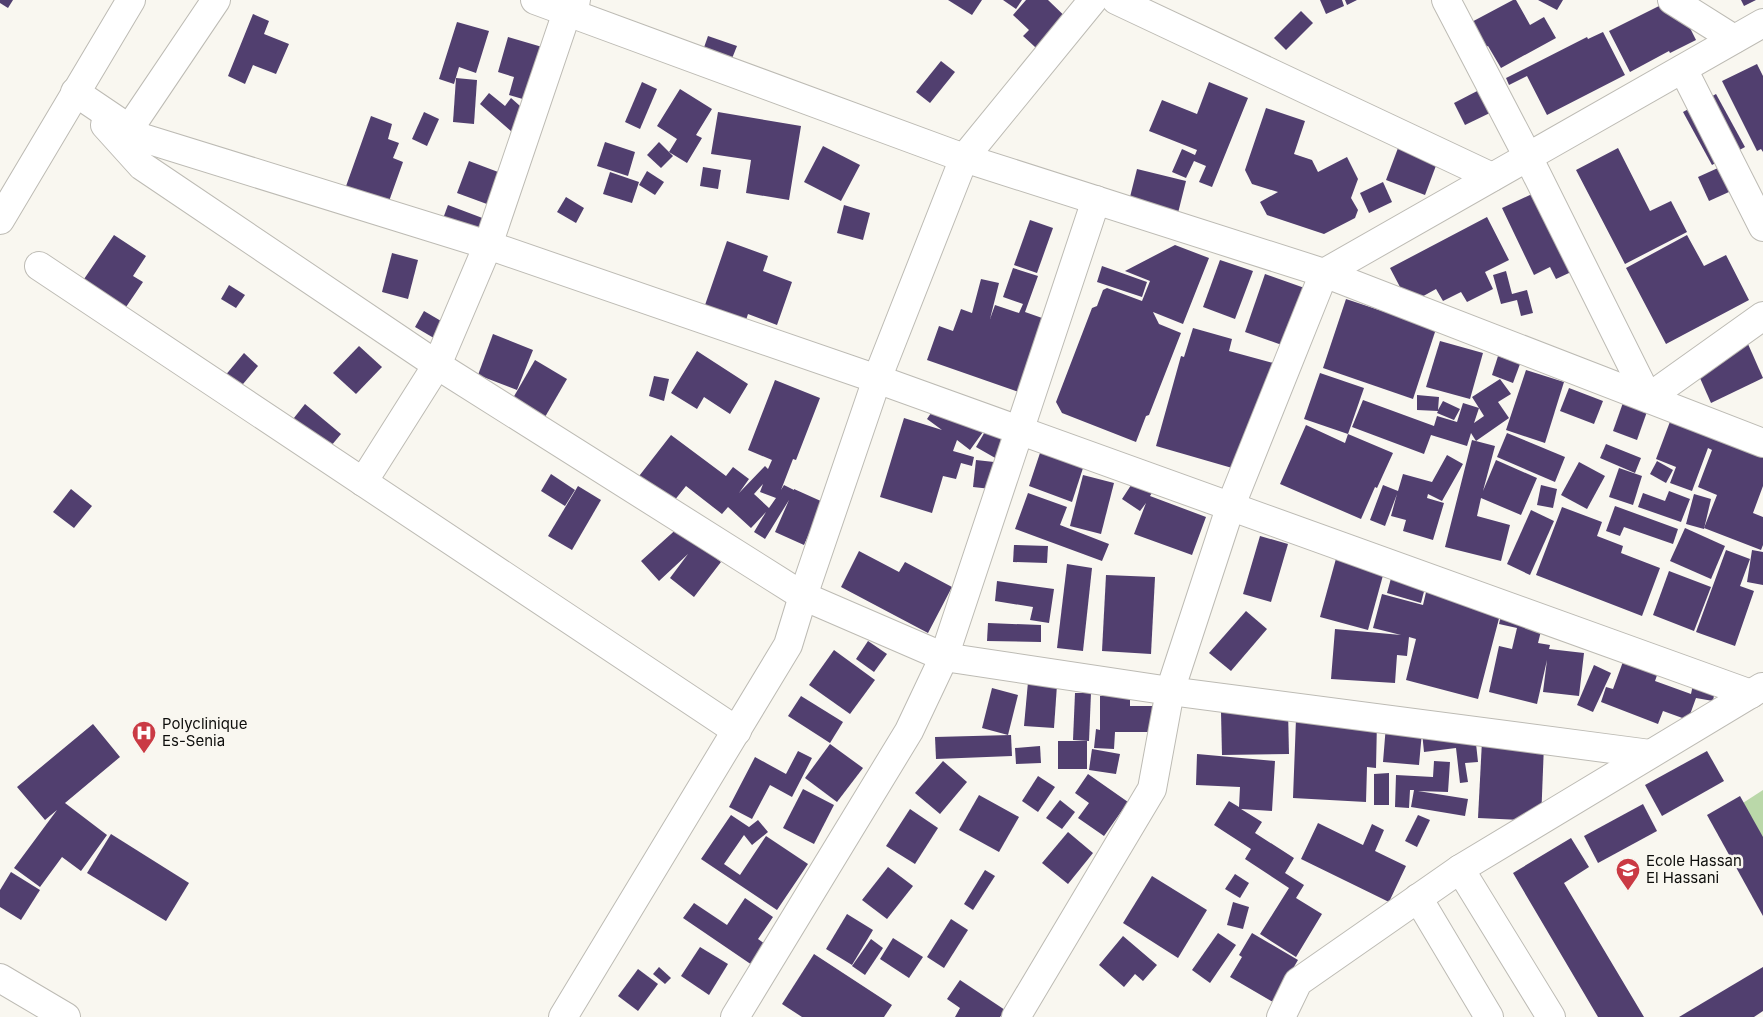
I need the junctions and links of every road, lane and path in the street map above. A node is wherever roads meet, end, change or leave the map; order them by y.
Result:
1 (131, 0) edge
2 (216, 0) edge
3 (535, 0) edge
4 (1093, 0) edge
5 (1116, 0) edge
6 (1446, 0) edge
7 (1672, 0) edge
8 (571, 6) edge
9 (1763, 23) edge
10 (1734, 39) junction
11 (1683, 69) junction
12 (75, 92) junction
13 (129, 129) junction
14 (1528, 157) junction
15 (964, 158) junction
16 (1492, 177) junction
17 (1096, 200) junction
18 (0, 220) edge
19 (1763, 227) edge
20 (488, 245) junction
21 (39, 266) dead end
22 (1324, 272) junction
23 (1763, 316) edge
24 (437, 365) junction
25 (877, 379) junction
26 (1648, 398) junction
27 (1020, 429) junction
28 (1763, 443) edge
29 (363, 482) junction
30 (1231, 506) junction
31 (803, 596) junction
32 (944, 657) junction
33 (1757, 690) edge
34 (1170, 691) junction
35 (737, 731) junction
36 (1650, 754) junction
37 (1460, 869) junction
38 (1418, 898) junction
39 (0, 978) edge
40 (66, 1017) edge
41 (563, 1017) edge
42 (735, 1017) edge
43 (1016, 1017) edge
44 (1281, 1017) edge
45 (1489, 1017) edge
46 (1550, 1017) edge

1 - 12 street
2 - 13 street
3 - 8 street
4 - 15 street
5 - 16 street
6 - 14 street
7 - 10 street
8 - 15 street
8 - 20 street
9 - 10 street
10 - 11 street
11 - 14 street
11 - 19 street
12 - 13 street
12 - 18 street
12 - 24 street
13 - 20 street
14 - 16 street
14 - 26 street
15 - 17 street
15 - 25 street
16 - 22 street
17 - 22 street
17 - 27 street
20 - 24 street
20 - 25 street
21 - 29 street
22 - 26 street
22 - 30 street
23 - 26 street
24 - 29 street
24 - 31 street
25 - 27 street
25 - 31 street
26 - 28 street
27 - 30 street
27 - 32 street
29 - 35 street
30 - 33 street
30 - 34 street
31 - 32 street
31 - 35 street
32 - 34 street
32 - 42 street
33 - 36 street
34 - 36 street
34 - 43 street
35 - 41 street
36 - 37 street
37 - 38 street
37 - 46 street
38 - 44 street
38 - 45 street
39 - 40 street

